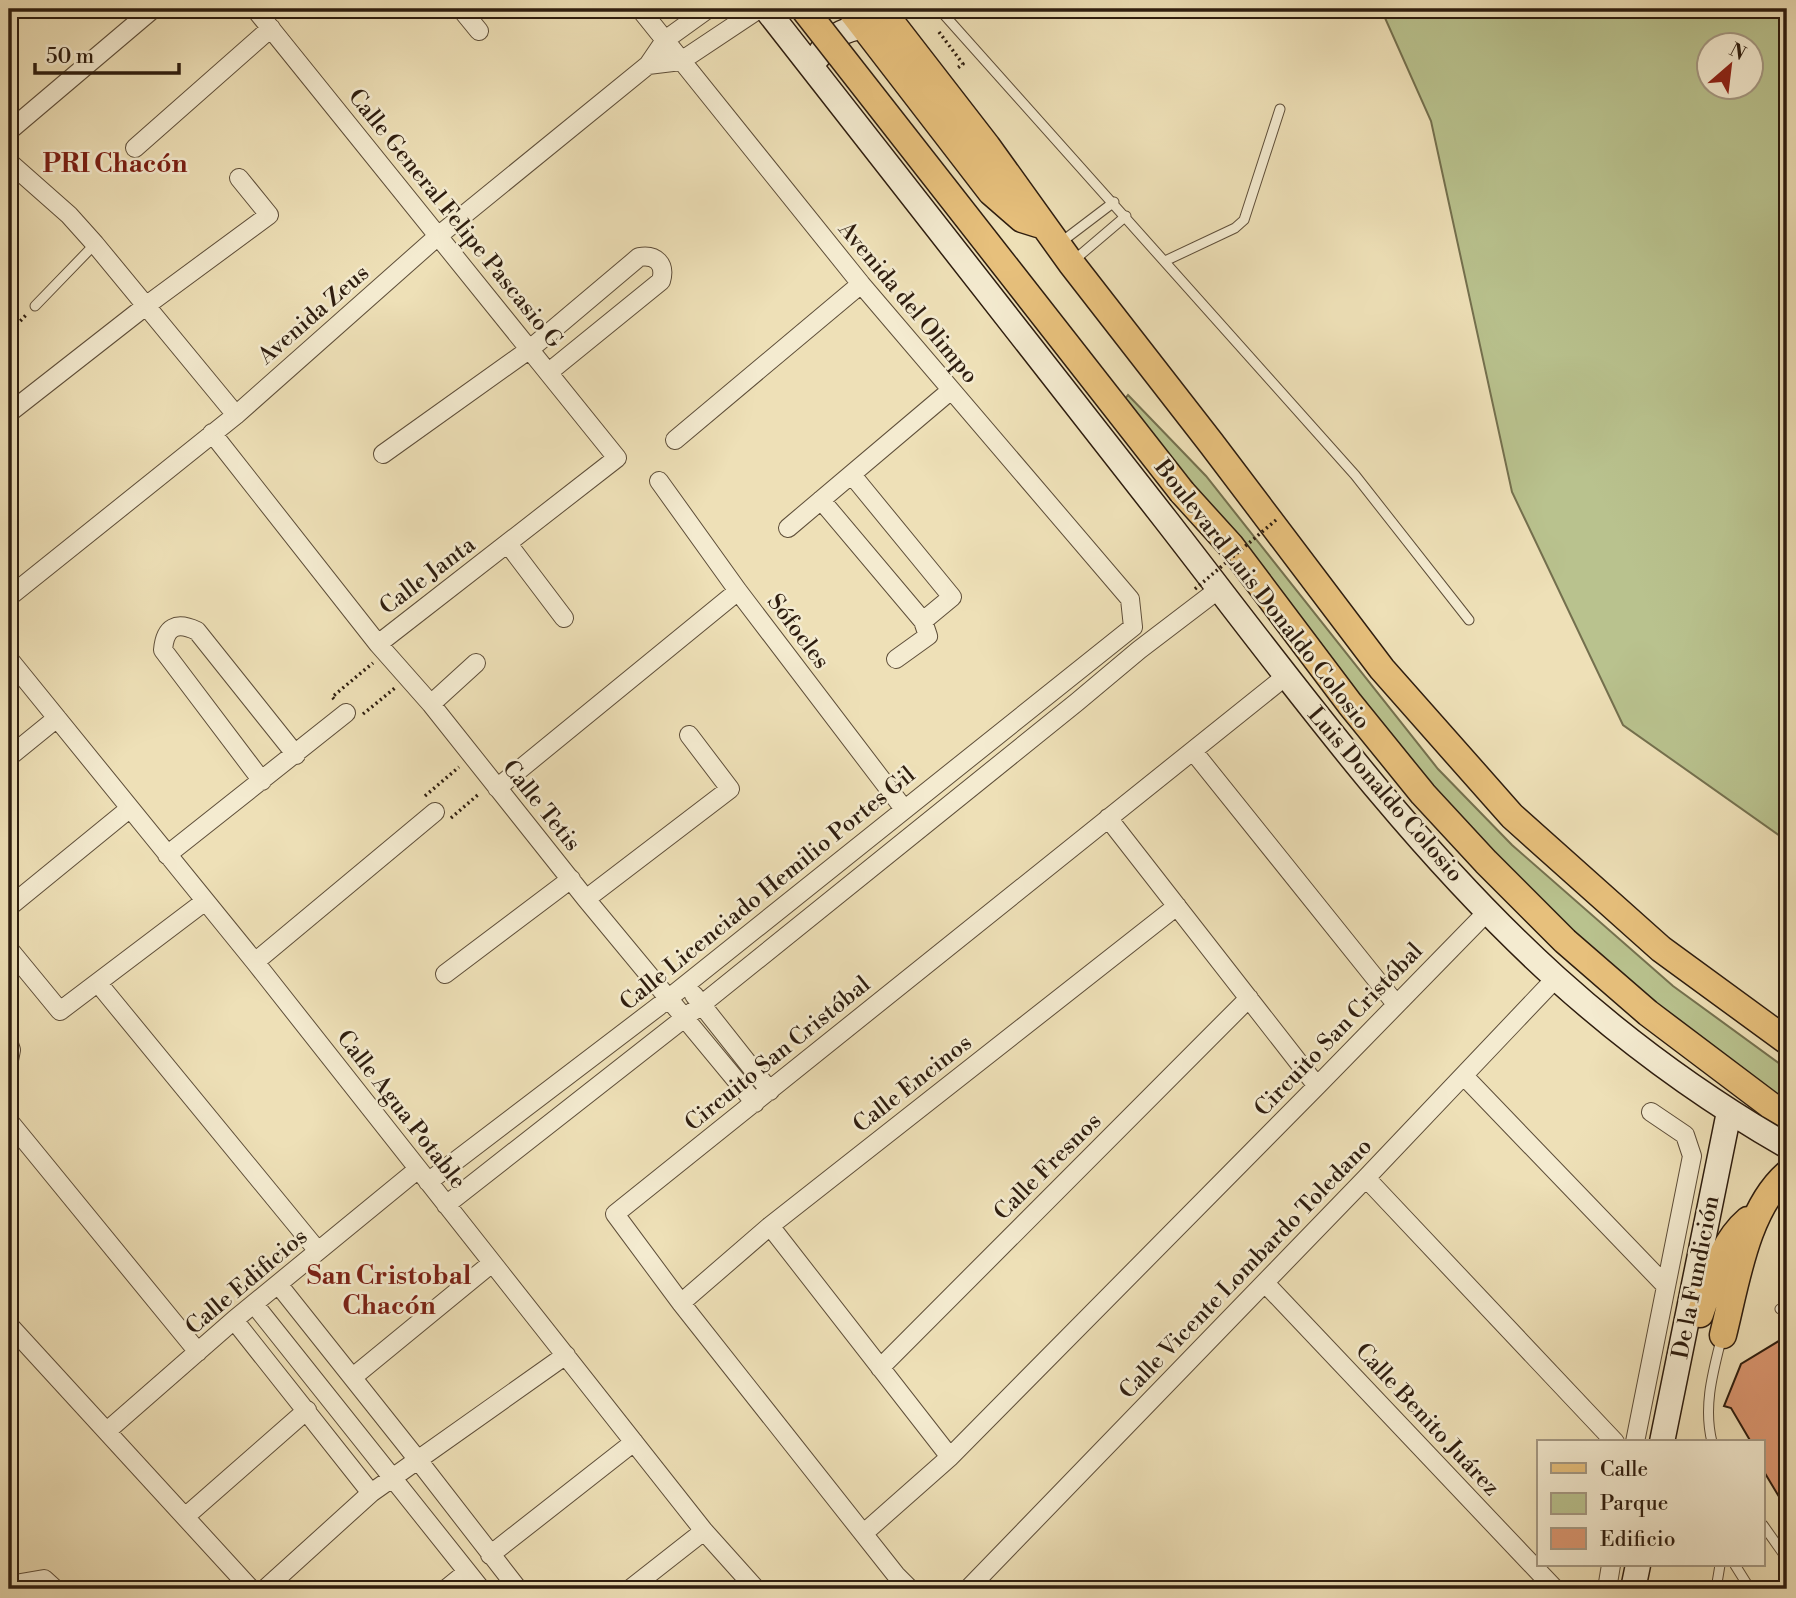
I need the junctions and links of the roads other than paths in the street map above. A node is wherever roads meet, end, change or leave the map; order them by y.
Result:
1 (153, 9) edge
2 (256, 9) edge
3 (461, 9) edge
4 (640, 9) edge
5 (708, 9) edge
6 (759, 9) edge
7 (766, 9) edge
8 (804, 9) edge
9 (939, 9) edge
10 (865, 15) edge
11 (271, 28) junction
12 (479, 31) dead end
13 (665, 40) junction
14 (681, 61) junction
15 (648, 65) junction
16 (814, 70) junction
17 (1280, 109) dead end
18 (9, 131) edge
19 (135, 148) dead end
20 (9, 162) edge
21 (239, 178) dead end
22 (1114, 202) junction
23 (1126, 216) junction
24 (438, 236) junction
25 (95, 244) junction
26 (1057, 244) junction
27 (1165, 261) junction
28 (861, 284) junction
29 (147, 305) junction
30 (35, 306) road end
31 (530, 349) junction
32 (549, 372) junction
33 (950, 391) junction
34 (9, 413) edge
35 (236, 415) junction
36 (212, 433) junction
37 (675, 440) dead end
38 (383, 454) dead end
39 (617, 458) joint
40 (852, 475) junction
41 (659, 481) dead end
42 (821, 500) junction
43 (788, 528) dead end
44 (508, 544) junction
45 (1207, 589) junction
46 (738, 591) junction
47 (9, 597) edge
48 (564, 618) dead end
49 (1469, 620) dead end
50 (1133, 627) joint
51 (925, 629) junction
52 (381, 648) junction
53 (9, 659) edge
54 (896, 659) dead end
55 (476, 663) dead end
56 (1286, 676) junction
57 (431, 704) junction
58 (346, 713) road end
59 (57, 718) junction
60 (689, 736) dead end
61 (1193, 751) junction
62 (296, 755) junction
63 (9, 757) edge
64 (261, 781) junction
65 (494, 785) junction
66 (129, 808) junction
67 (904, 809) junction
68 (435, 813) road end
69 (1108, 818) junction
70 (167, 855) junction
71 (571, 879) junction
72 (586, 899) junction
73 (204, 902) junction
74 (1177, 906) junction
75 (9, 907) edge
76 (1488, 911) junction
77 (9, 949) edge
78 (255, 961) junction
79 (445, 974) dead end
80 (1556, 978) junction
81 (98, 983) junction
82 (685, 985) junction
83 (668, 998) junction
84 (1249, 998) junction
85 (1396, 1004) junction
86 (701, 1005) junction
87 (684, 1018) junction
88 (1787, 1041) edge
89 (9, 1044) edge
90 (9, 1060) edge
91 (1464, 1076) junction
92 (1317, 1086) junction
93 (771, 1091) junction
94 (755, 1103) junction
95 (1651, 1112) dead end
96 (1729, 1112) junction
97 (1787, 1115) edge
98 (9, 1121) edge
99 (1787, 1146) edge
100 (1787, 1174) edge
101 (423, 1176) junction
102 (1366, 1178) junction
103 (446, 1205) junction
104 (1762, 1207) junction
105 (770, 1226) junction
106 (318, 1251) junction
107 (492, 1263) junction
108 (1265, 1283) junction
109 (278, 1284) junction
110 (1666, 1286) junction
111 (681, 1303) junction
112 (254, 1304) junction
113 (1700, 1314) joint
114 (234, 1320) junction
115 (9, 1325) edge
116 (1723, 1335) joint
117 (198, 1352) junction
118 (566, 1355) junction
119 (880, 1368) junction
120 (353, 1377) junction
121 (307, 1410) junction
122 (107, 1431) junction
123 (1613, 1440) edge
124 (1635, 1440) edge
125 (1662, 1440) edge
126 (1676, 1440) edge
127 (1712, 1440) edge
128 (634, 1442) junction
129 (950, 1457) junction
130 (418, 1460) junction
131 (391, 1478) junction
132 (371, 1493) junction
133 (185, 1517) junction
134 (1764, 1526) edge
135 (704, 1531) junction
136 (864, 1533) junction
137 (490, 1555) junction
138 (1787, 1559) edge
139 (1612, 1566) edge
140 (1638, 1566) edge
141 (1654, 1566) edge
142 (1720, 1566) edge
143 (1736, 1566) edge
144 (467, 1572) junction
145 (9, 1585) edge
146 (55, 1589) edge
147 (251, 1589) edge
148 (265, 1589) edge
149 (446, 1589) edge
150 (481, 1589) edge
151 (518, 1589) edge
152 (630, 1589) edge
153 (756, 1589) edge
154 (910, 1589) edge
155 (968, 1589) edge
156 (1555, 1589) edge
157 (1607, 1589) edge
158 (1633, 1589) edge
159 (1649, 1589) edge
160 (1716, 1589) edge
161 (1750, 1589) edge

1 - 18 street
2 - 11 street, Calle General Felipe Pascasio G
3 - 12 street
4 - 13 street, Avenida del Olimpo
5 - 13 street, Avenida Zeus
6 - 14 street
7 - 16 street, Luis Donaldo Colosio
8 - 97 main road, Boulevard Luis Donaldo Colosio, bridge
9 - 22 lane
10 - 16 street
10 - 26 main road
11 - 19 street
11 - 24 street, Calle General Felipe Pascasio G
13 - 14 street, Avenida del Olimpo
13 - 15 street, Avenida Zeus
14 - 15 street
14 - 28 street, Avenida del Olimpo
15 - 24 street, Avenida Zeus
16 - 45 street, Luis Donaldo Colosio
17 - 27 lane
20 - 25 street
21 - 29 street
22 - 23 lane
22 - 26 lane
23 - 26 lane
23 - 27 lane
24 - 31 street, Calle General Felipe Pascasio G
24 - 35 street, Avenida Zeus
25 - 29 street
25 - 30 lane
26 - 88 main road, Boulevard Luis Donaldo Colosio
27 - 49 lane
28 - 33 street, Avenida del Olimpo
28 - 37 street
29 - 34 street
29 - 35 street
31 - 32 street, Calle General Felipe Pascasio G
31 - 32 street
31 - 38 street
32 - 39 street, Calle General Felipe Pascasio G
33 - 40 street
33 - 50 street, Avenida del Olimpo
35 - 36 street, Avenida Zeus
36 - 47 street, Avenida Zeus
36 - 52 street, Calle Janta
39 - 44 street, Calle Janta
40 - 42 street
40 - 51 street
41 - 46 street, Sófocles
42 - 43 street
42 - 51 street
44 - 48 street
44 - 52 street, Calle Janta
45 - 56 street, Luis Donaldo Colosio
45 - 86 street
46 - 65 street
46 - 67 street, Sófocles
50 - 67 street, Calle Licenciado Hemilio Portes Gil
51 - 54 street
52 - 57 street, Calle Tetis
53 - 59 street, Calle Agua Potable
55 - 57 street
56 - 61 street, Circuito San Cristóbal
56 - 76 street, Luis Donaldo Colosio
57 - 65 street, Calle Tetis
58 - 62 street
59 - 63 street
59 - 66 street, Calle Agua Potable
60 - 72 street
61 - 69 street, Circuito San Cristóbal
61 - 85 street
62 - 64 street
62 - 64 street
64 - 70 street
65 - 71 street, Calle Tetis
66 - 70 street, Calle Agua Potable
66 - 75 street
67 - 82 street, Calle Licenciado Hemilio Portes Gil
68 - 78 street
69 - 74 street
69 - 93 street, Circuito San Cristóbal
70 - 73 street, Calle Agua Potable
71 - 72 street, Calle Tetis
71 - 79 street
72 - 83 street, Calle Tetis
73 - 78 street, Calle Agua Potable
73 - 81 street
74 - 84 street
74 - 105 street, Calle Encinos
76 - 80 street, Luis Donaldo Colosio
76 - 85 street, Circuito San Cristóbal
77 - 81 street
78 - 101 street, Calle Agua Potable
80 - 91 street, Calle Vicente Lombardo Toledano
80 - 96 street, Luis Donaldo Colosio
81 - 106 street
82 - 83 street, Calle Licenciado Hemilio Portes Gil
82 - 86 street
83 - 87 street, Calle Tetis
83 - 101 street, Calle Licenciado Hemilio Portes Gil
84 - 92 street
84 - 119 street, Calle Fresnos
85 - 92 street, Circuito San Cristóbal
86 - 87 street
86 - 93 street
87 - 94 street, Calle Tetis
87 - 103 street
89 - 90 street
91 - 102 street, Calle Vicente Lombardo Toledano
91 - 110 street
92 - 129 street, Circuito San Cristóbal
93 - 94 street, Circuito San Cristóbal
94 - 111 street, Circuito San Cristóbal
95 - 110 street
96 - 99 street, Luis Donaldo Colosio
96 - 125 street, De la Fundición
98 - 117 street
100 - 104 main road
101 - 103 street, Calle Agua Potable
101 - 106 street, Calle Edificios
102 - 108 street, Calle Vicente Lombardo Toledano
102 - 123 street
103 - 107 street, Calle Agua Potable
104 - 113 main road
104 - 116 main road
105 - 111 street, Calle Encinos
105 - 119 street
106 - 109 street, Calle Edificios
107 - 118 street, Calle Agua Potable
107 - 120 street
108 - 155 street, Calle Vicente Lombardo Toledano
108 - 156 street, Calle Benito Juárez
109 - 112 street, Calle Edificios
109 - 120 street
110 - 124 street
111 - 136 street, Circuito San Cristóbal
112 - 114 street, Calle Edificios
112 - 131 street
113 - 126 street
114 - 117 street, Calle Edificios
114 - 121 street
115 - 122 street
116 - 127 lane
117 - 122 street, Calle Edificios
118 - 128 street, Calle Agua Potable
118 - 130 street
119 - 129 street
120 - 130 street
121 - 132 street
121 - 133 street
122 - 133 street
128 - 135 street, Calle Agua Potable
128 - 137 street
129 - 136 street, Circuito San Cristóbal
130 - 131 street
130 - 137 street
131 - 132 street
131 - 144 street
132 - 148 street
133 - 147 street
134 - 138 lane
135 - 152 street
135 - 153 street, Calle Agua Potable
136 - 154 street, Circuito San Cristóbal
137 - 151 street
139 - 157 street
140 - 158 street
141 - 159 street
142 - 160 lane
143 - 161 lane
144 - 149 street
144 - 150 street
145 - 146 street

